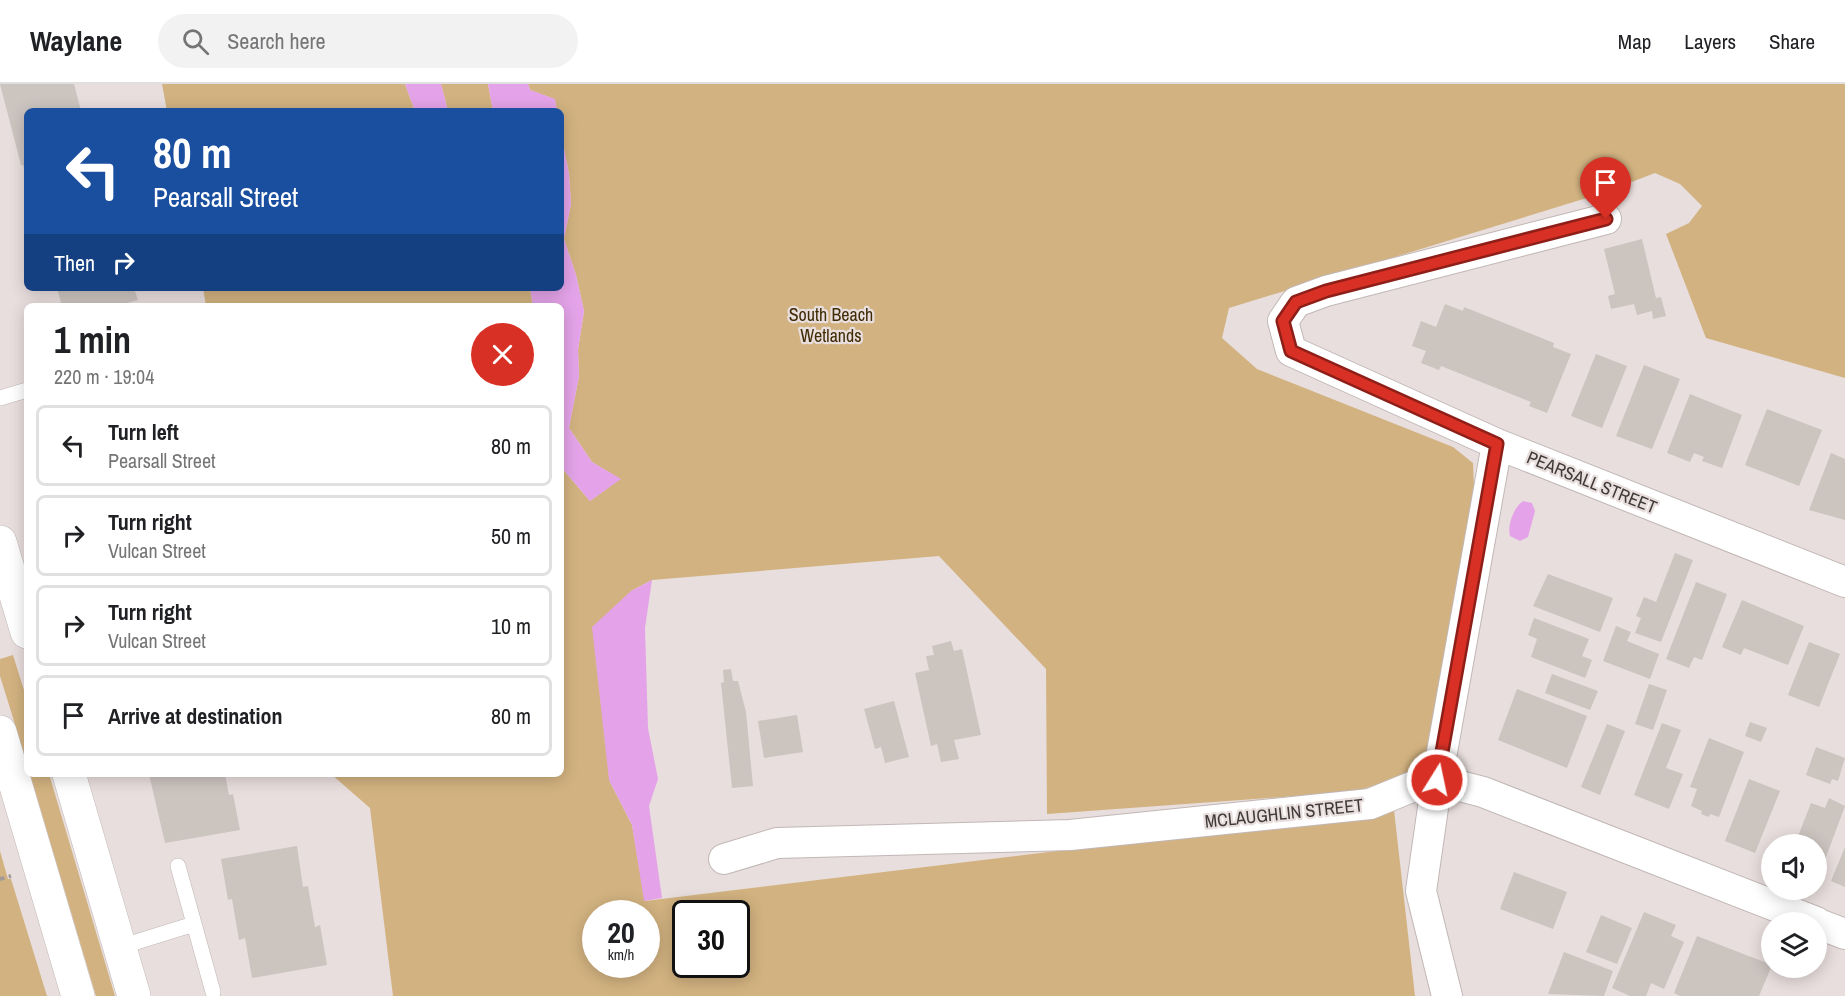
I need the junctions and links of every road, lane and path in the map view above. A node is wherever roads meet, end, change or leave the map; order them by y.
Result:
1 (1606, 219) dead end
2 (24, 391) edge
3 (0, 398) edge
4 (1497, 444) junction
5 (0, 542) edge
6 (1845, 582) edge
7 (24, 622) edge
8 (0, 732) edge
9 (70, 777) edge
10 (1437, 780) junction
11 (724, 859) dead end
12 (178, 867) dead end
13 (16, 875) dead end
14 (0, 879) edge
15 (1788, 912) edge
16 (194, 924) junction
17 (1827, 927) edge
18 (1845, 934) edge
19 (120, 946) junction
20 (213, 992) dead end
21 (78, 996) edge
22 (134, 996) edge
23 (1447, 996) edge

1 - 4 street, PEARSALL STREET
2 - 3 lane
4 - 6 street, PEARSALL STREET
4 - 10 street
5 - 7 main road
8 - 21 main road
9 - 19 main road
10 - 11 street, MCLAUGHLIN STREET
10 - 15 street
10 - 23 street
12 - 16 lane
13 - 14 path
16 - 19 lane
16 - 20 lane
17 - 18 street
19 - 22 main road

